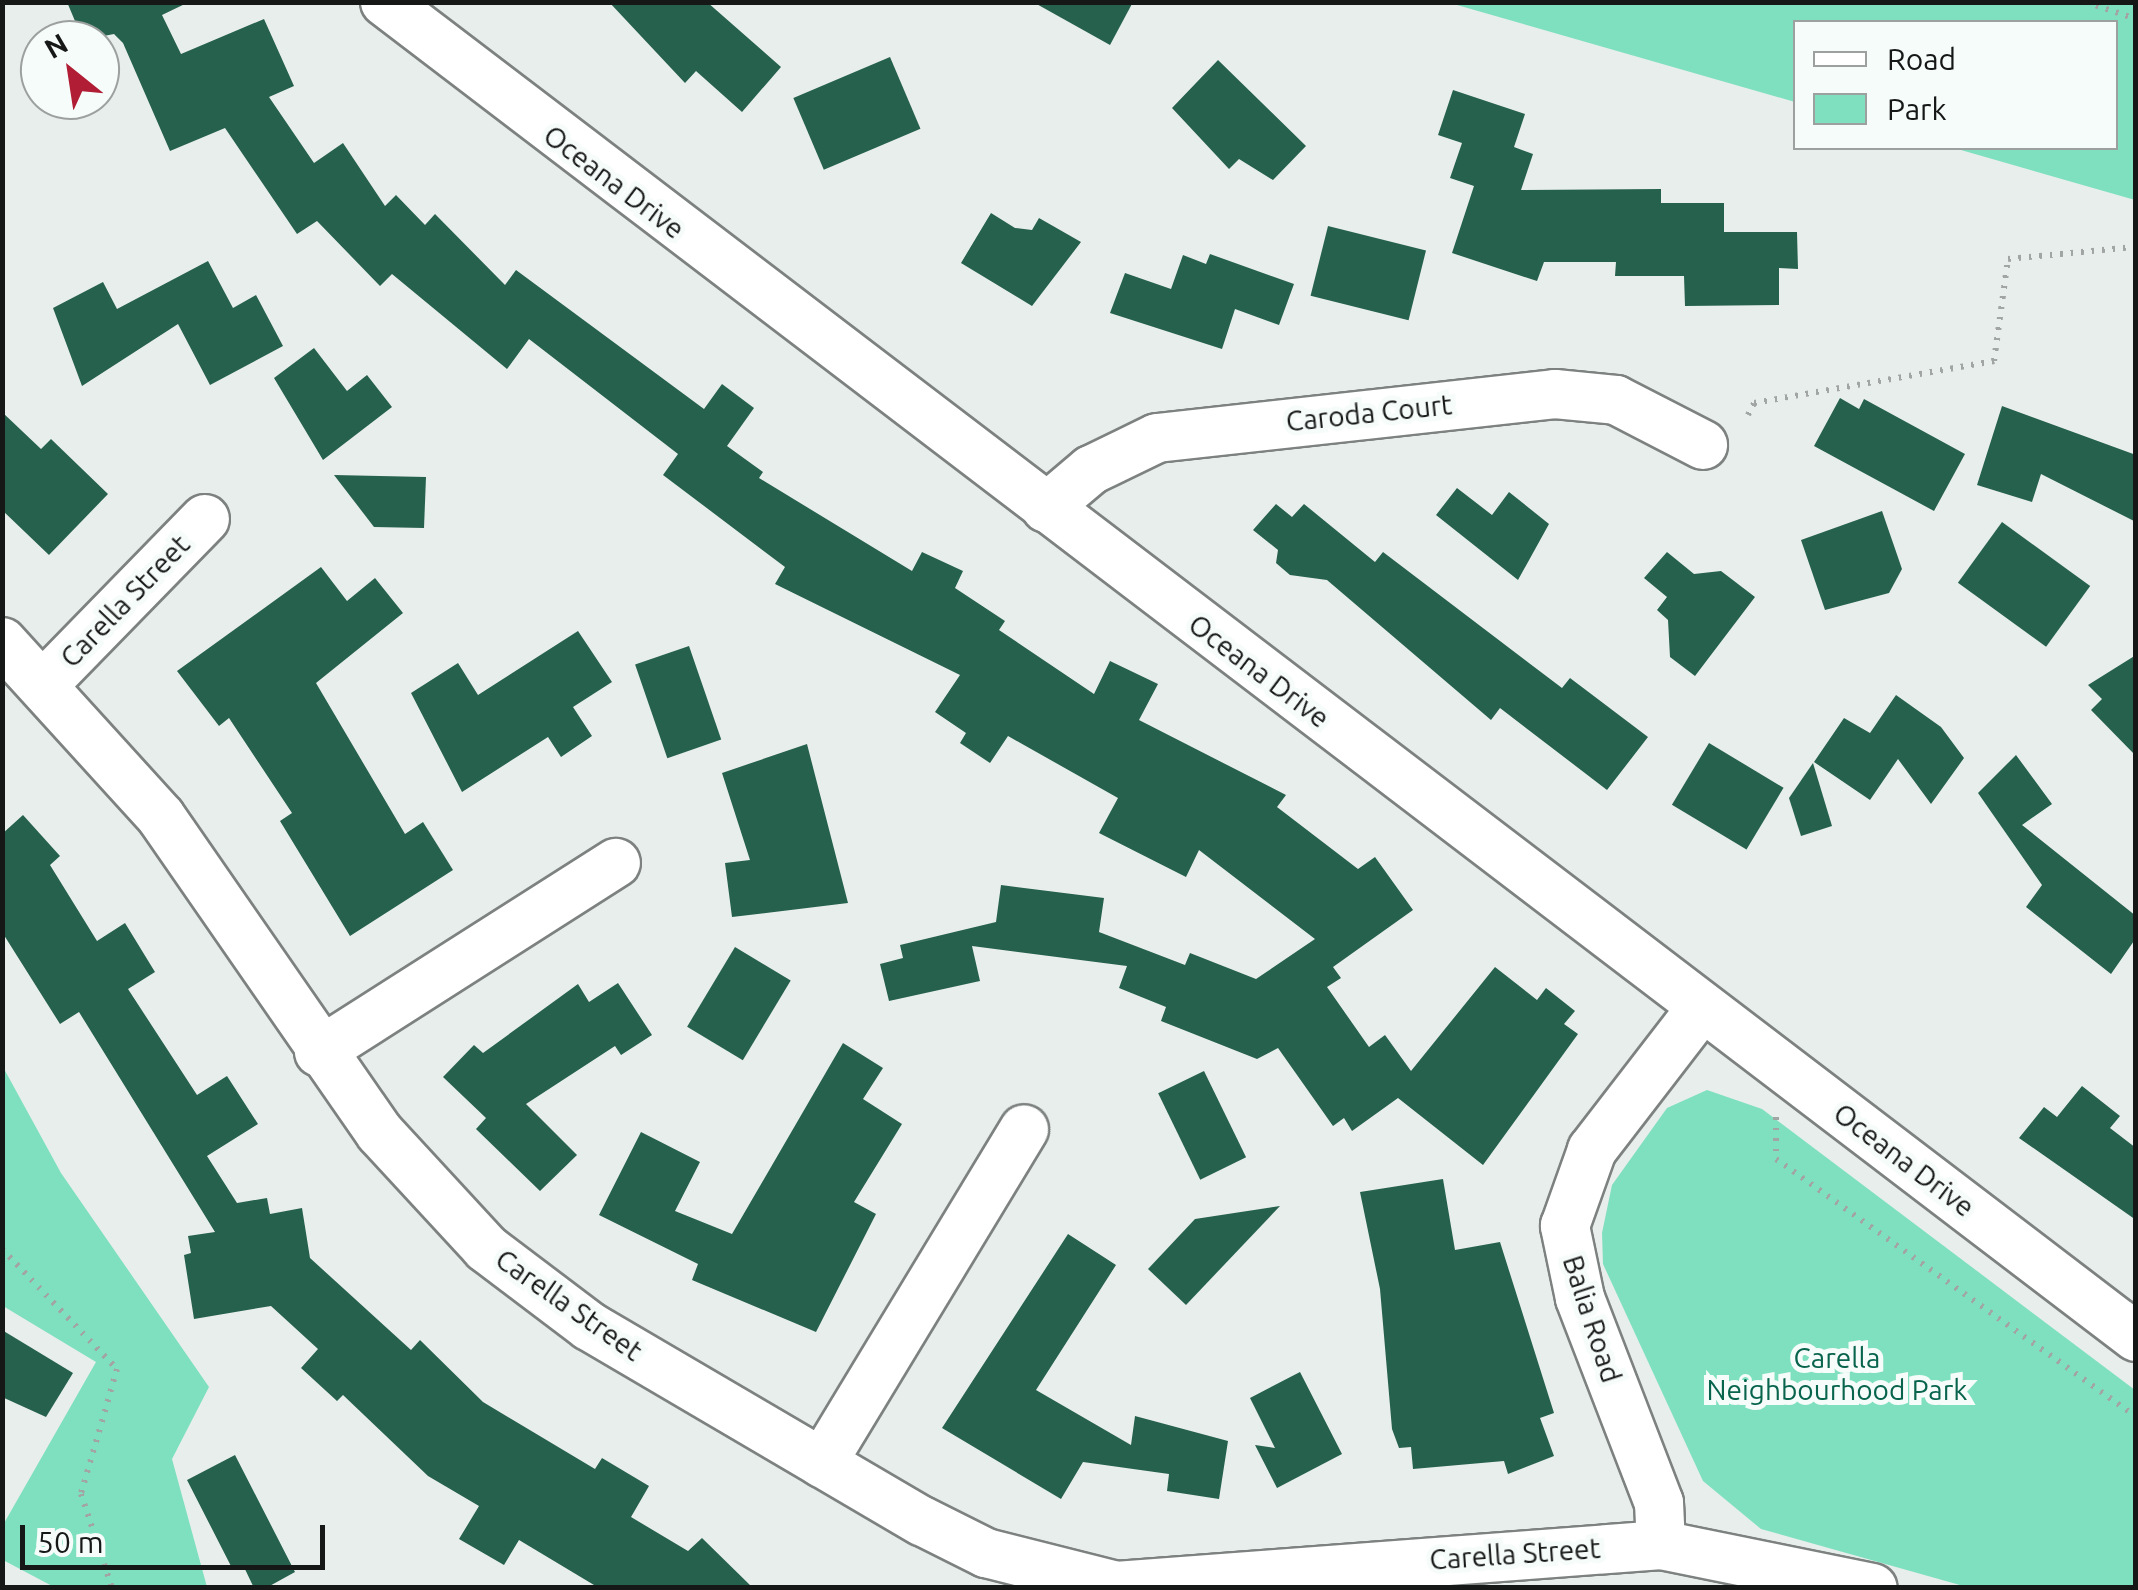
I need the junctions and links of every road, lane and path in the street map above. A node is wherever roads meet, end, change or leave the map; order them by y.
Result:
1 (385, 2) edge
2 (2086, 2) edge
3 (2136, 19) edge
4 (2136, 247) edge
5 (1748, 415) dead end
6 (1703, 445) dead end
7 (1046, 508) junction
8 (205, 519) dead end
9 (2, 642) edge
10 (45, 683) junction
11 (616, 863) dead end
12 (1702, 1007) junction
13 (318, 1052) junction
14 (1776, 1109) dead end
15 (1024, 1129) dead end
16 (2, 1249) edge
17 (2136, 1337) edge
18 (2136, 1417) edge
19 (822, 1463) junction
20 (1661, 1546) junction
21 (1054, 1582) edge
22 (112, 1588) edge
23 (1873, 1588) edge

1 - 7 street, Oceana Drive
2 - 3 path
4 - 5 path
6 - 7 street, Caroda Court
7 - 12 street, Oceana Drive
8 - 10 street, Carella Street
9 - 10 street, Carella Street
10 - 13 street, Carella Street
11 - 13 street
12 - 17 street, Oceana Drive
12 - 20 street, Balia Road
13 - 19 street, Carella Street
14 - 18 path
15 - 19 street
16 - 22 path
19 - 21 street, Carella Street
20 - 21 street, Carella Street
20 - 23 street, Carella Street

